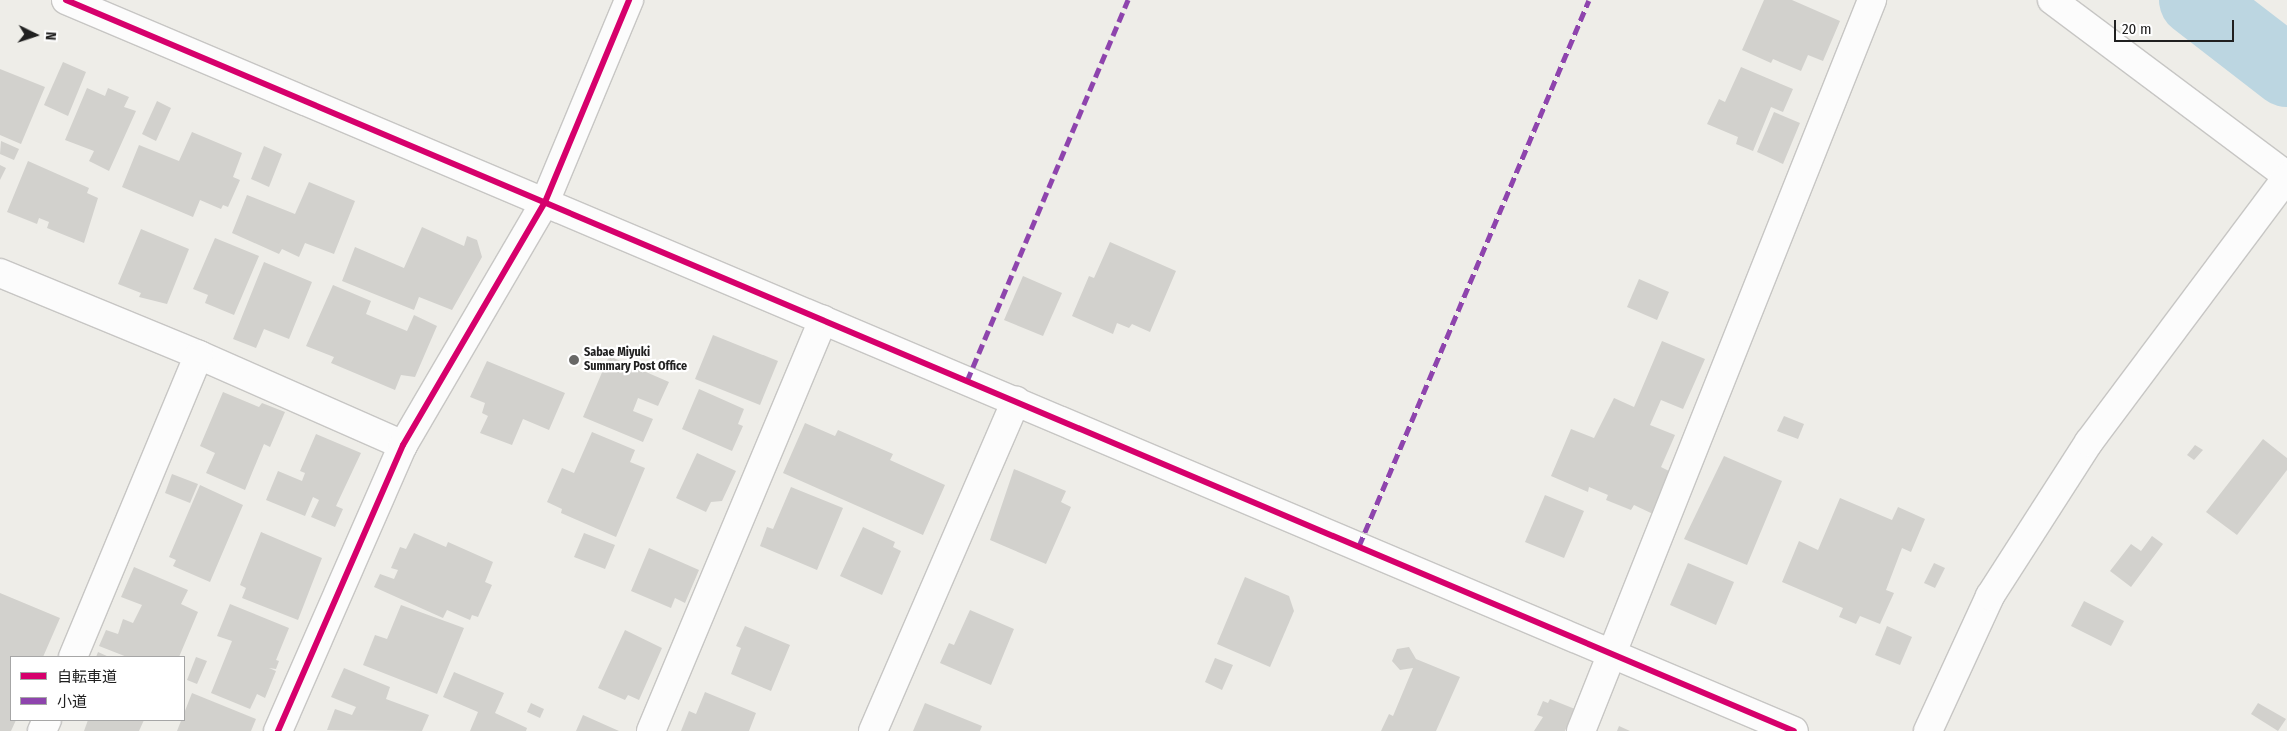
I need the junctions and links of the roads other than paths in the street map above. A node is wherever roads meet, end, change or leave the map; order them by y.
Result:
1 (66, 0) edge
2 (629, 0) edge
3 (1872, 0) edge
4 (2052, 0) edge
5 (2287, 176) edge
6 (545, 202) junction
7 (0, 273) edge
8 (823, 320) junction
9 (199, 355) junction
10 (1016, 401) junction
11 (403, 445) junction
12 (1612, 655) junction
13 (73, 656) edge
14 (278, 731) edge
15 (651, 731) edge
16 (873, 731) edge
17 (1581, 731) edge
18 (1794, 731) edge
19 (1928, 731) edge

1 - 6 street
2 - 6 street
3 - 12 street
4 - 5 street
5 - 19 street
6 - 8 street
6 - 11 street
7 - 9 street
8 - 10 street
8 - 15 street
9 - 11 street
9 - 13 street
10 - 12 street
10 - 16 street
11 - 14 street
12 - 17 street
12 - 18 street

